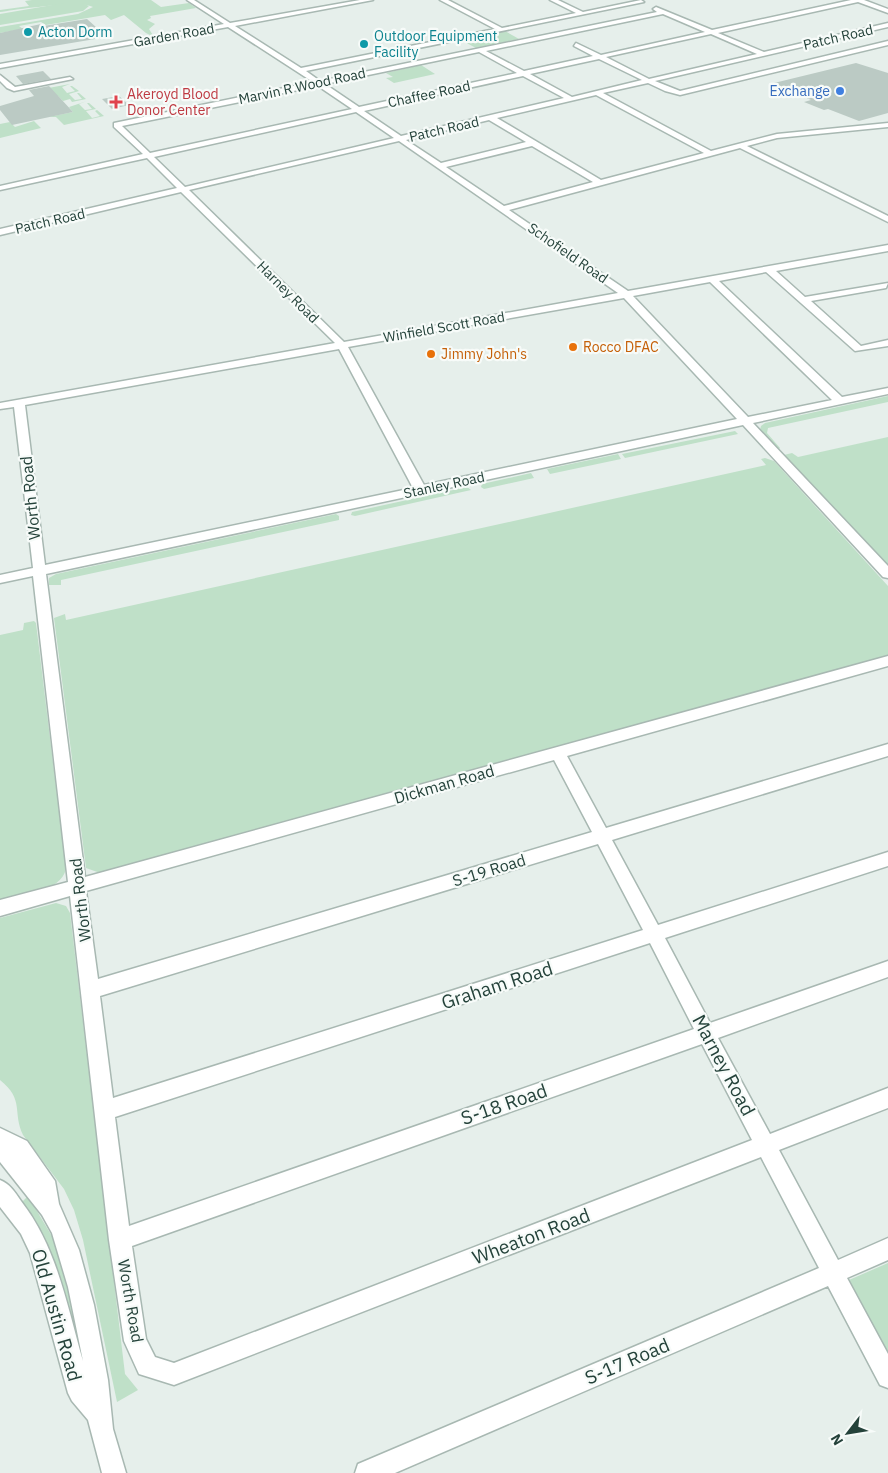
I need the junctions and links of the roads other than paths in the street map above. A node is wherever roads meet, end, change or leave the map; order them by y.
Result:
1 (190, 0) edge
2 (370, 0) edge
3 (443, 0) edge
4 (554, 0) edge
5 (858, 0) edge
6 (639, 1) edge
7 (888, 11) edge
8 (664, 12) junction
9 (583, 14) junction
10 (888, 25) edge
11 (229, 26) junction
12 (502, 30) junction
13 (712, 32) junction
14 (888, 43) edge
15 (576, 45) dead end
16 (480, 50) junction
17 (764, 54) junction
18 (600, 57) junction
19 (772, 58) dead end
20 (781, 62) dead end
21 (0, 66) edge
22 (793, 66) junction
23 (300, 70) junction
24 (524, 73) junction
25 (0, 77) edge
26 (70, 79) dead end
27 (649, 81) junction
28 (319, 83) junction
29 (597, 93) junction
30 (571, 99) junction
31 (358, 110) junction
32 (491, 118) junction
33 (117, 125) joint
34 (888, 125) edge
35 (401, 139) junction
36 (533, 143) junction
37 (741, 146) junction
38 (711, 154) junction
39 (149, 156) junction
40 (440, 166) junction
41 (600, 183) junction
42 (2, 185) edge
43 (184, 189) junction
44 (503, 209) junction
45 (888, 220) edge
46 (876, 224) dead end
47 (0, 232) edge
48 (888, 248) edge
49 (768, 269) junction
50 (712, 279) junction
51 (884, 283) edge
52 (627, 294) junction
53 (803, 300) junction
54 (888, 343) edge
55 (342, 345) junction
56 (888, 391) edge
57 (840, 401) junction
58 (19, 402) junction
59 (0, 406) edge
60 (745, 421) junction
61 (420, 490) junction
62 (38, 571) junction
63 (888, 574) edge
64 (0, 579) edge
65 (888, 661) edge
66 (888, 750) edge
67 (558, 752) junction
68 (602, 836) junction
69 (888, 859) edge
70 (79, 886) junction
71 (0, 908) edge
72 (655, 935) junction
73 (888, 969) edge
74 (90, 990) junction
75 (707, 1033) junction
76 (888, 1098) edge
77 (106, 1110) junction
78 (0, 1140) edge
79 (766, 1145) junction
80 (0, 1190) edge
81 (120, 1240) junction
82 (888, 1249) edge
83 (834, 1272) junction
84 (174, 1374) joint
85 (888, 1378) edge
86 (98, 1414) junction
87 (114, 1473) edge
88 (367, 1473) edge

1 - 11 street, Schofield Road
2 - 11 street, Garden Road
3 - 12 street
4 - 9 street
5 - 7 street
5 - 13 street, Chaffee Road
6 - 8 street
6 - 9 street
8 - 13 street
8 - 16 street, Marvin R Wood Road
9 - 12 street
10 - 17 street, Patch Road
11 - 21 street, Garden Road
11 - 23 street, Schofield Road
12 - 23 street
13 - 17 street
13 - 18 street, Chaffee Road
14 - 22 street
15 - 18 street
16 - 24 street
16 - 28 street, Marvin R Wood Road
17 - 19 street
17 - 27 street, Patch Road
18 - 24 street, Chaffee Road
18 - 27 street
20 - 22 street
22 - 27 street
23 - 28 street, Schofield Road
24 - 30 street
24 - 31 street, Chaffee Road
25 - 26 street
27 - 29 street, Patch Road
28 - 31 street, Schofield Road
28 - 33 street, Marvin R Wood Road
29 - 30 street, Patch Road
29 - 38 street
30 - 32 street, Patch Road
31 - 35 street, Schofield Road
31 - 39 street, Chaffee Road
32 - 35 street, Patch Road
32 - 36 street
33 - 39 street, Harney Road
34 - 37 street
35 - 40 street, Schofield Road
35 - 43 street, Patch Road
36 - 40 street
36 - 41 street
37 - 38 street
37 - 45 street
38 - 41 street
39 - 42 street, Chaffee Road
39 - 43 street, Harney Road
40 - 44 street, Schofield Road
41 - 44 street
43 - 47 street, Patch Road
43 - 55 street, Harney Road
44 - 52 street, Schofield Road
45 - 46 street
48 - 49 street, Winfield Scott Road
49 - 50 street, Winfield Scott Road
49 - 53 street
50 - 52 street, Winfield Scott Road
50 - 57 street
51 - 53 street
52 - 55 street, Winfield Scott Road
52 - 60 street, Schofield Road
53 - 54 street
55 - 58 street, Winfield Scott Road
55 - 61 street, Harney Road
56 - 57 street, Stanley Road
57 - 60 street, Stanley Road
58 - 59 street, Winfield Scott Road
58 - 62 street, Worth Road
60 - 61 street, Stanley Road
60 - 63 street, Schofield Road
61 - 62 street, Stanley Road
62 - 64 street, Stanley Road
62 - 70 street, Worth Road
65 - 67 street, Dickman Road
66 - 68 street, S-19 Road
67 - 68 street, Marney Road
67 - 70 street, Dickman Road
68 - 72 street, Marney Road
68 - 74 street, S-19 Road
69 - 72 street, Graham Road
70 - 71 street, Dickman Road
70 - 74 street, Worth Road
72 - 75 street, Marney Road
72 - 77 street, Graham Road
73 - 75 street, S-18 Road
74 - 77 street, Worth Road
75 - 79 street, Marney Road
75 - 81 street, S-18 Road
76 - 79 street, Wheaton Road
77 - 81 street, Worth Road
78 - 86 street, Old Austin Road
79 - 83 street, Marney Road
79 - 84 street, Wheaton Road
80 - 86 street, Old Austin Road
81 - 84 street, Worth Road
82 - 83 street, S-17 Road
83 - 85 street, Marney Road
83 - 88 street, S-17 Road
86 - 87 street, Old Austin Road

